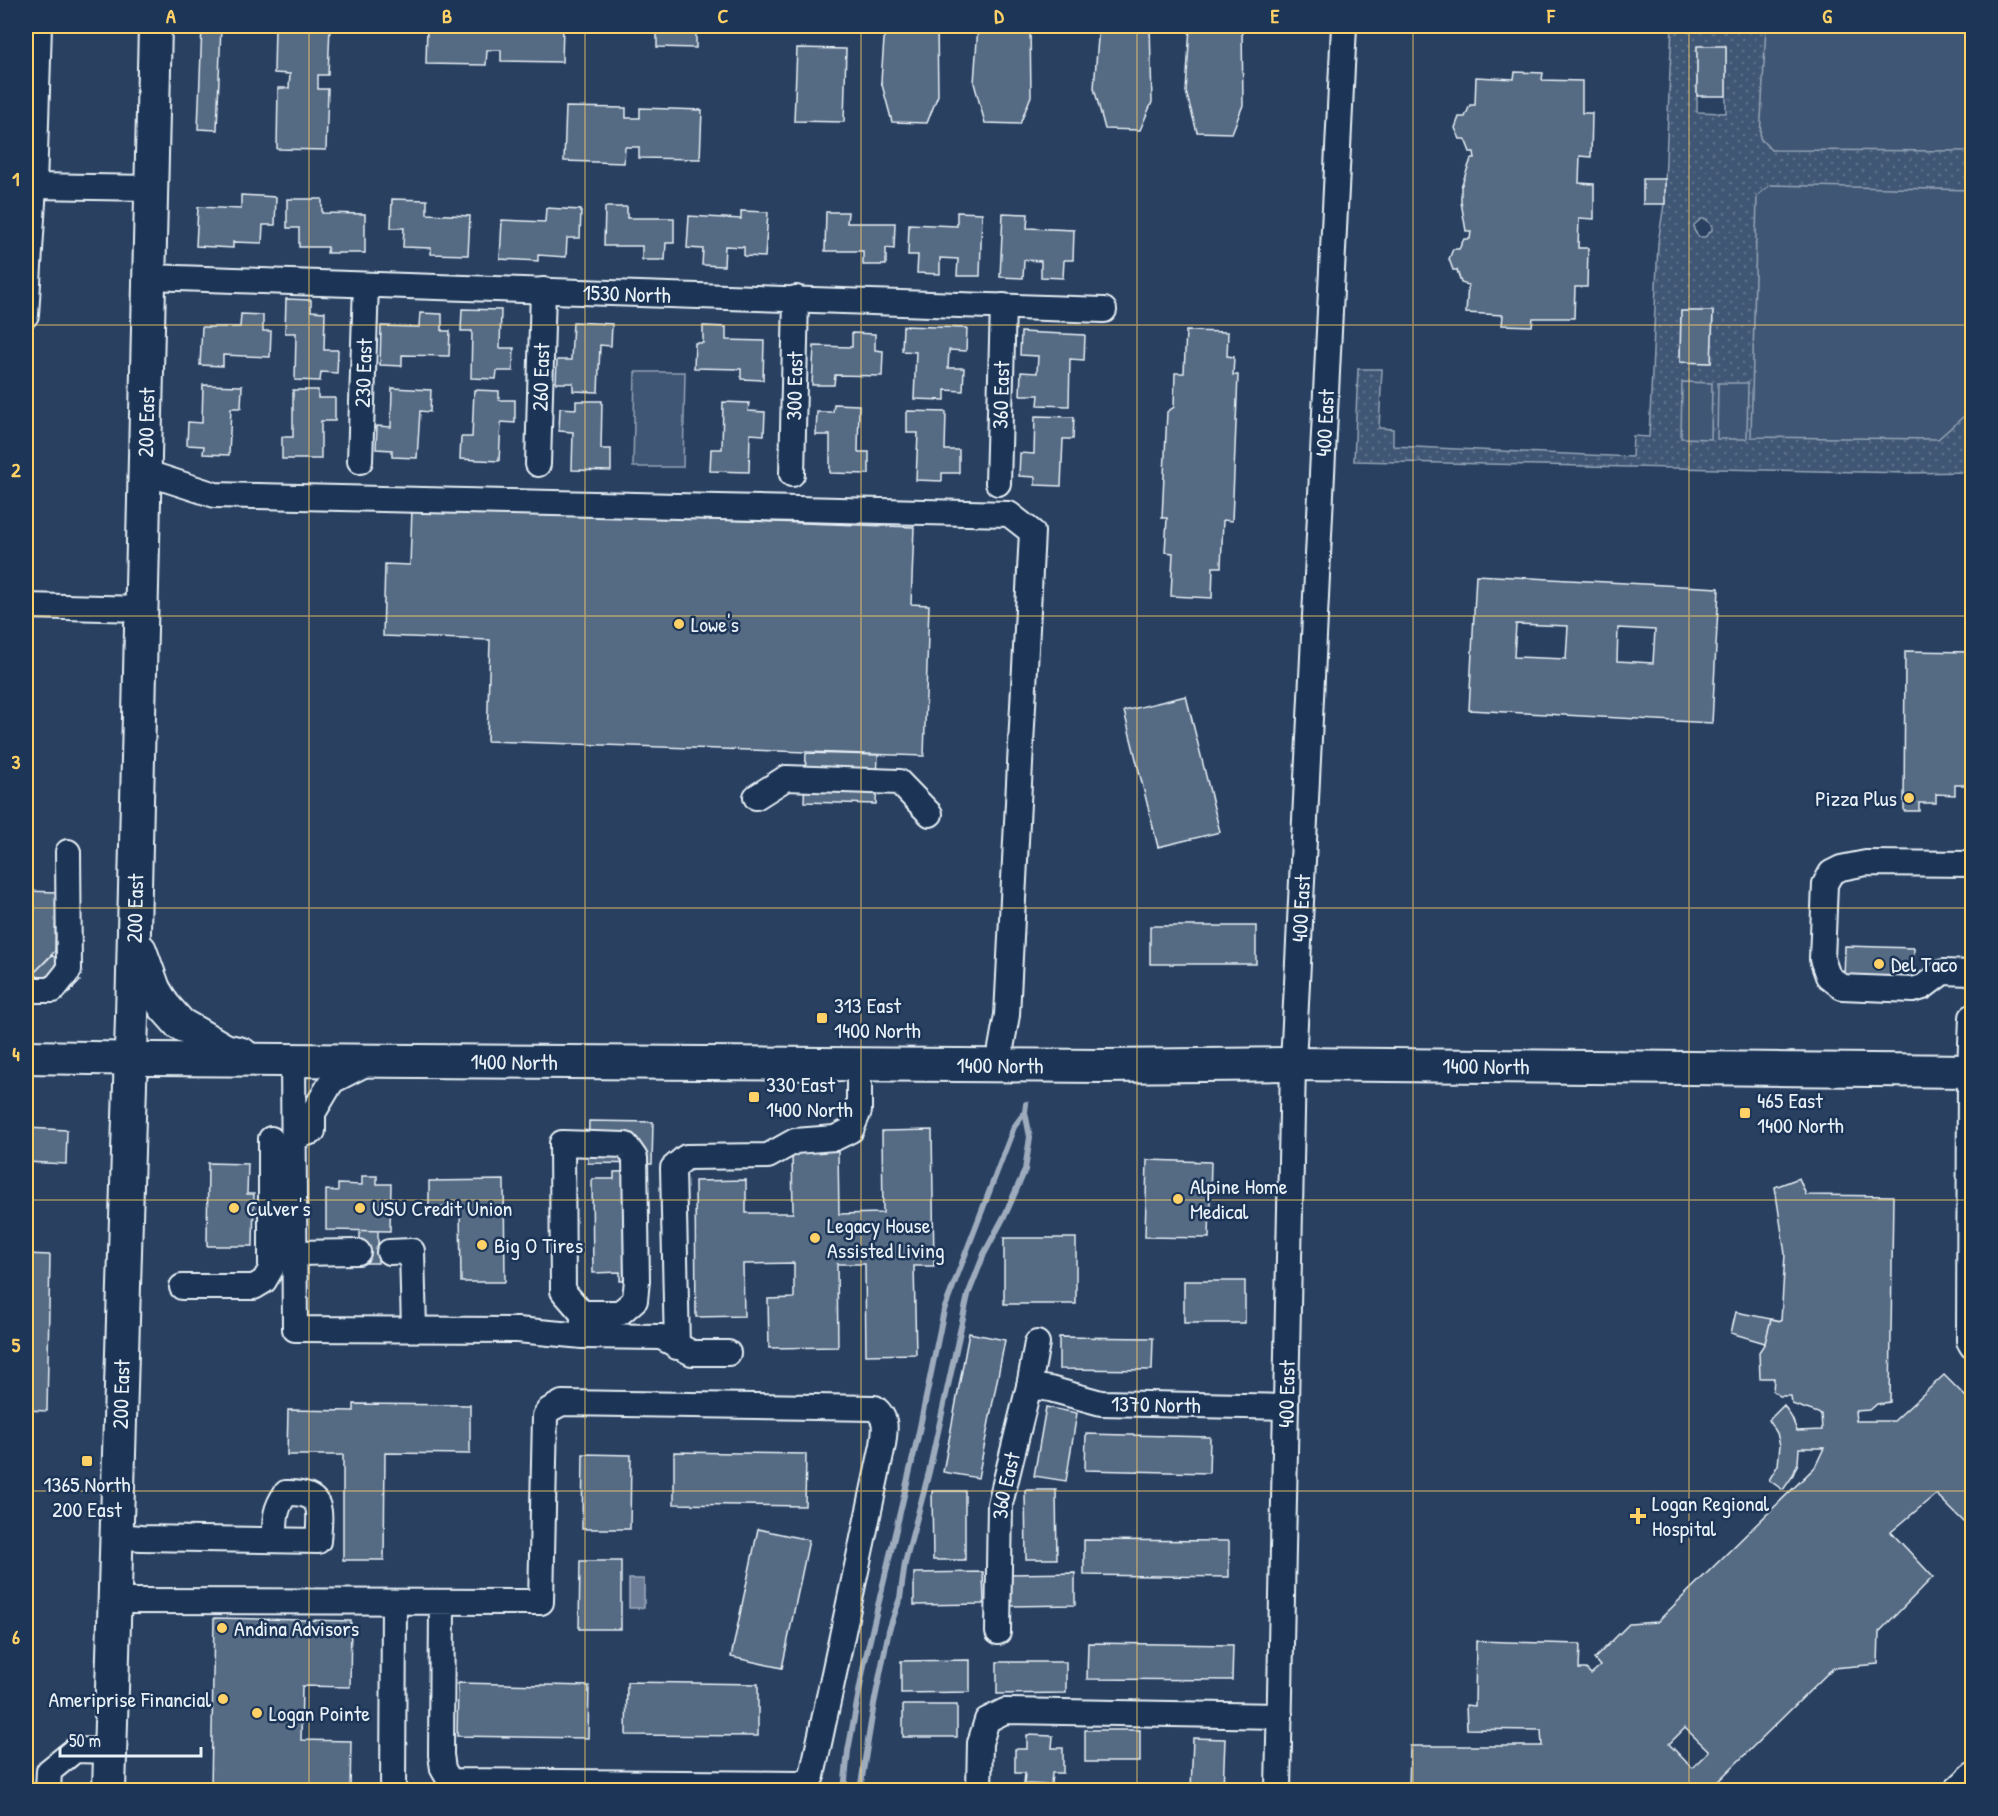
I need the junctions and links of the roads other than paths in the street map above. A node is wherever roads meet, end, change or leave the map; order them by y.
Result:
1 (39, 26) edge
2 (155, 26) edge
3 (1344, 26) edge
4 (34, 186) junction
5 (152, 188) junction
6 (149, 278) junction
7 (366, 285) junction
8 (543, 290) junction
9 (796, 298) junction
10 (1003, 306) junction
11 (1104, 310) dead end
12 (26, 315) edge
13 (360, 462) dead end
14 (538, 464) dead end
15 (144, 472) junction
16 (792, 474) dead end
17 (998, 483) dead end
18 (26, 606) edge
19 (141, 609) junction
20 (756, 797) dead end
21 (930, 814) dead end
22 (68, 852) dead end
23 (1972, 864) edge
24 (133, 932) junction
25 (1972, 973) edge
26 (26, 990) edge
27 (1972, 1017) edge
28 (26, 1057) edge
29 (130, 1059) junction
30 (281, 1060) junction
31 (372, 1061) junction
32 (858, 1064) junction
33 (1293, 1064) junction
34 (998, 1065) junction
35 (1971, 1071) edge
36 (282, 1138) junction
37 (358, 1252) dead end
38 (389, 1252) dead end
39 (294, 1253) junction
40 (182, 1287) dead end
41 (583, 1324) junction
42 (414, 1329) junction
43 (1037, 1343) dead end
44 (1972, 1346) edge
45 (677, 1347) junction
46 (728, 1353) dead end
47 (1029, 1386) junction
48 (1286, 1407) junction
49 (116, 1536) junction
50 (275, 1540) dead end
51 (114, 1600) junction
52 (394, 1602) junction
53 (442, 1602) junction
54 (998, 1632) dead end
55 (1280, 1716) junction
56 (110, 1751) junction
57 (1972, 1775) edge
58 (48, 1791) edge
59 (109, 1791) edge
60 (393, 1791) edge
61 (979, 1791) edge
62 (1278, 1791) edge
63 (1956, 1791) edge

1 - 4 street
2 - 5 main road, 200 East
3 - 33 street, 400 East
4 - 5 street
4 - 12 street
5 - 6 main road, 200 East
6 - 7 street, 1530 North
6 - 15 main road, 200 East
7 - 8 street, 1530 North
7 - 13 street, 230 East
8 - 9 street, 1530 North
8 - 14 street, 260 East
9 - 10 street, 1530 North
9 - 16 street, 300 East
10 - 11 street, 1530 North
10 - 17 street, 360 East
15 - 19 main road, 200 East
15 - 34 street
18 - 19 street
19 - 24 main road, 200 East
20 - 21 street
22 - 26 street
23 - 25 street
24 - 29 main road, 200 East
24 - 30 main road
27 - 35 street
28 - 29 main road, 1400 North
29 - 30 main road, 1400 North
29 - 49 main road, 200 East
30 - 31 main road, 1400 North
30 - 36 street
31 - 32 main road, 1400 North
31 - 36 street
32 - 34 main road, 1400 North
32 - 45 street
33 - 34 main road, 1400 North
33 - 35 main road, 1400 North
33 - 48 street, 400 East
35 - 44 street
36 - 39 street
36 - 40 street
37 - 39 street
38 - 42 street
39 - 42 street
41 - 41 street
41 - 42 street
41 - 45 street
43 - 47 street, 360 East
45 - 46 street
47 - 48 street, 1370 North
47 - 54 street, 360 East
48 - 55 street, 400 East
49 - 50 street
49 - 51 main road, 200 East
51 - 52 street
51 - 56 main road, 200 East
52 - 53 street
52 - 60 street
53 - 53 street
55 - 61 street
55 - 62 street, 400 East
56 - 58 street
56 - 59 main road, 200 East
57 - 63 street

